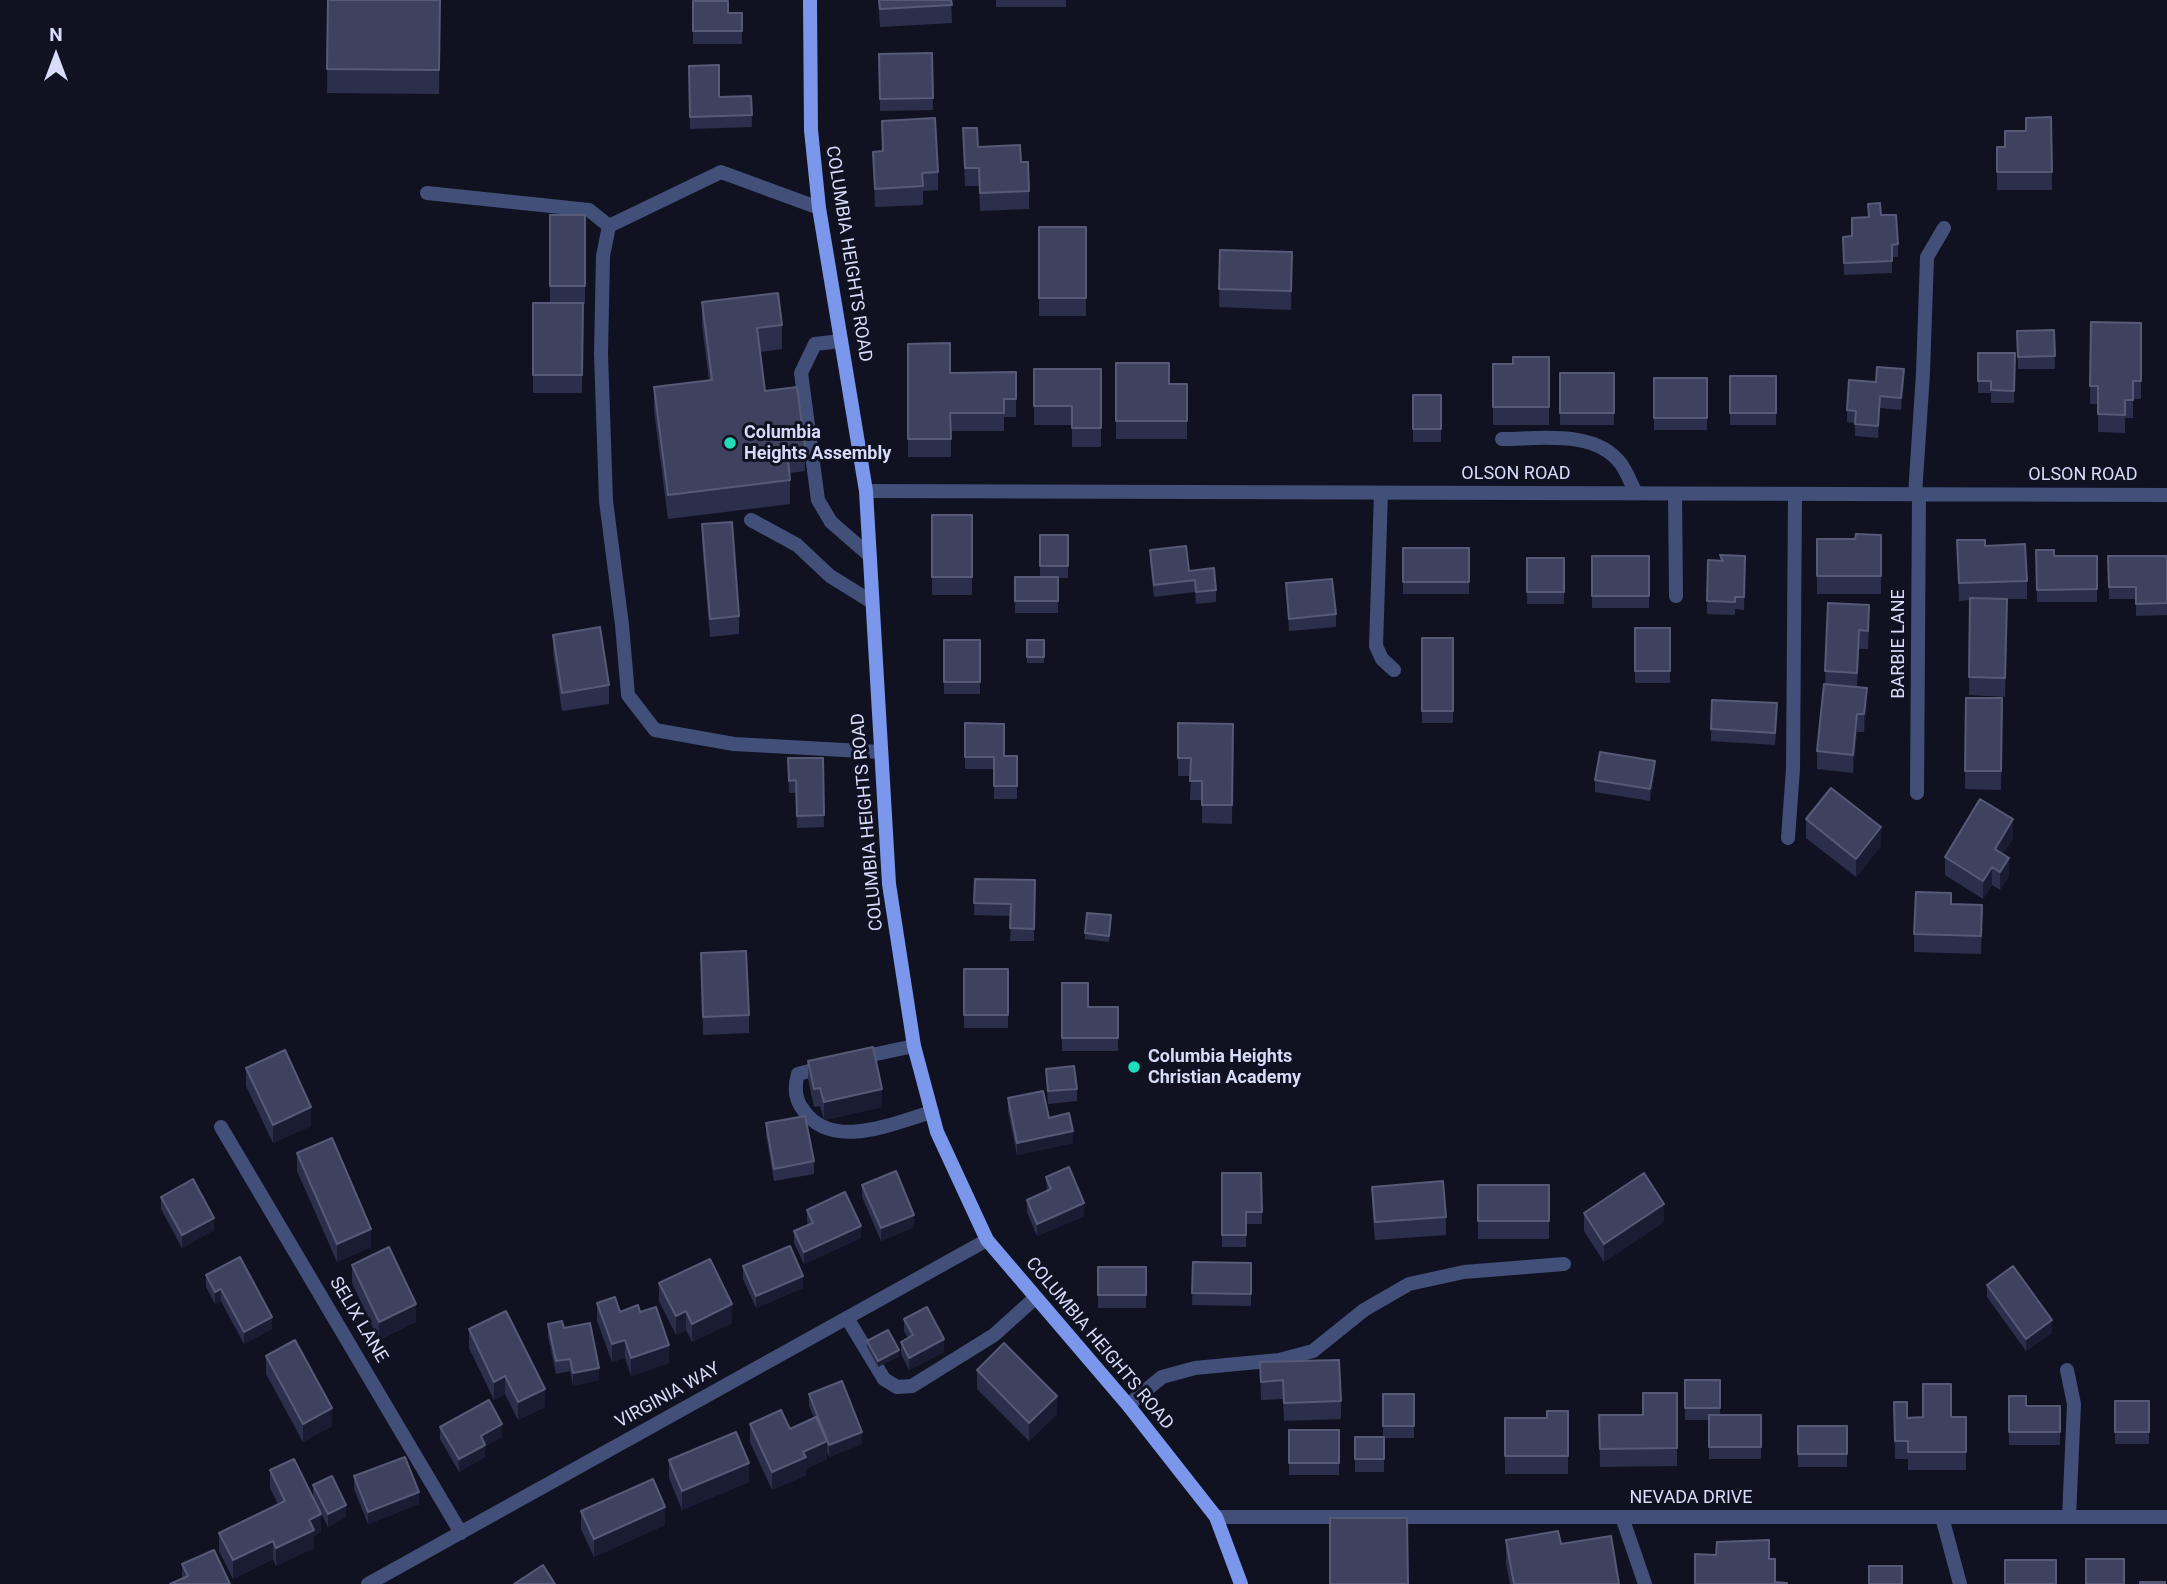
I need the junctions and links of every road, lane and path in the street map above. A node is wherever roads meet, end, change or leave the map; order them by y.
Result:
1 (810, 0) edge
2 (427, 192) dead end
3 (819, 208) junction
4 (609, 226) junction
5 (1944, 229) dead end
6 (841, 341) junction
7 (1502, 439) dead end
8 (866, 492) junction
9 (1381, 493) junction
10 (1636, 494) junction
11 (1675, 494) junction
12 (1795, 494) junction
13 (1917, 495) junction
14 (2167, 495) edge
15 (751, 520) dead end
16 (869, 555) junction
17 (1676, 596) dead end
18 (872, 602) junction
19 (1394, 670) dead end
20 (881, 752) junction
21 (1917, 793) dead end
22 (1788, 838) dead end
23 (914, 1046) junction
24 (932, 1112) junction
25 (221, 1127) dead end
26 (986, 1240) junction
27 (1564, 1264) dead end
28 (1035, 1298) junction
29 (847, 1318) junction
30 (2067, 1370) dead end
31 (1128, 1405) junction
32 (1216, 1517) junction
33 (1622, 1517) junction
34 (1942, 1517) junction
35 (2070, 1517) junction
36 (2167, 1517) edge
37 (461, 1533) junction
38 (368, 1584) edge
39 (1241, 1584) edge
40 (1646, 1584) edge
41 (1960, 1584) edge

1 - 3 street, COLUMBIA HEIGHTS ROAD
2 - 4 street
3 - 4 street
3 - 6 street, COLUMBIA HEIGHTS ROAD
4 - 20 street
5 - 13 street, BARBIE LANE
6 - 8 street, COLUMBIA HEIGHTS ROAD
6 - 16 street
7 - 10 street
8 - 9 street, OLSON ROAD
8 - 16 street, COLUMBIA HEIGHTS ROAD
9 - 10 street, OLSON ROAD
9 - 19 street
10 - 11 street, OLSON ROAD
11 - 12 street, OLSON ROAD
11 - 17 street
12 - 13 street, OLSON ROAD
12 - 22 street
13 - 14 street, OLSON ROAD
13 - 21 street, BARBIE LANE
15 - 18 street
16 - 18 street, COLUMBIA HEIGHTS ROAD
18 - 20 street, COLUMBIA HEIGHTS ROAD
20 - 23 street, COLUMBIA HEIGHTS ROAD
23 - 24 street, COLUMBIA HEIGHTS ROAD
23 - 24 street
24 - 26 street, COLUMBIA HEIGHTS ROAD
25 - 37 street, SELIX LANE
26 - 28 street, COLUMBIA HEIGHTS ROAD
26 - 29 street, VIRGINIA WAY
27 - 31 street
28 - 29 street
28 - 31 street, COLUMBIA HEIGHTS ROAD
29 - 37 street, VIRGINIA WAY
30 - 35 street
31 - 32 street, COLUMBIA HEIGHTS ROAD
32 - 33 street, NEVADA DRIVE
32 - 39 street, COLUMBIA HEIGHTS ROAD
33 - 34 street, NEVADA DRIVE
33 - 40 street
34 - 35 street, NEVADA DRIVE
34 - 41 street
35 - 36 street, NEVADA DRIVE
37 - 38 street, VIRGINIA WAY

